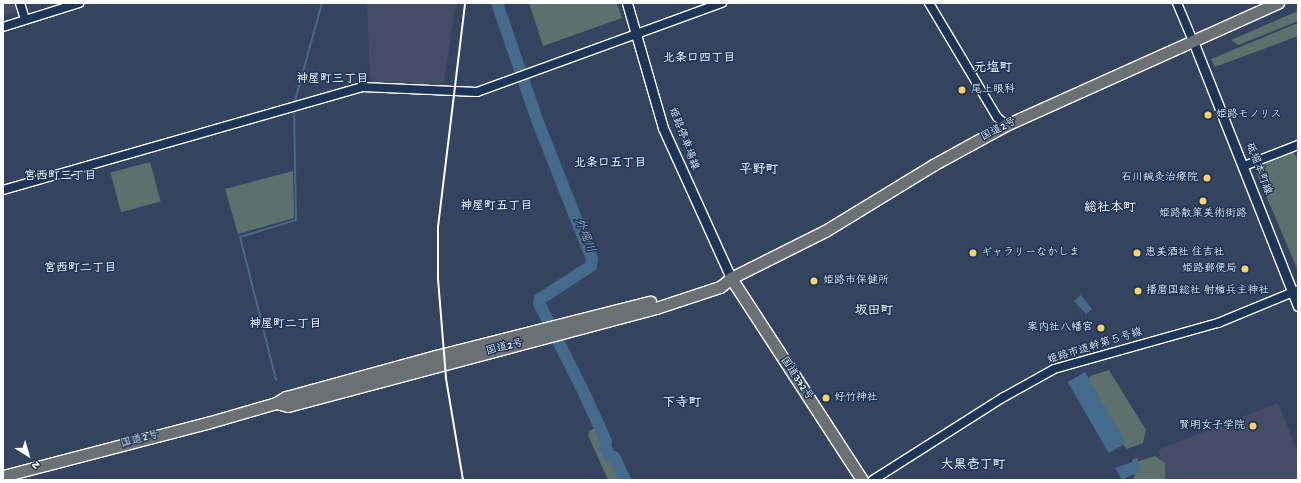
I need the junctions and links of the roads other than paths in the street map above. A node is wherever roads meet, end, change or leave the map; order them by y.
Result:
1 (20, 3) edge
2 (79, 3) edge
3 (627, 3) edge
4 (722, 3) edge
5 (929, 3) edge
6 (1177, 3) edge
7 (1278, 3) edge
8 (25, 20) junction
9 (3, 27) edge
10 (637, 36) junction
11 (1193, 41) junction
12 (1006, 125) junction
13 (1298, 145) edge
14 (1244, 166) junction
15 (3, 190) edge
16 (731, 278) junction
17 (1296, 291) edge
18 (1298, 306) edge
19 (3, 476) edge
20 (862, 480) edge
21 (872, 480) edge

1 - 8 street
2 - 8 street
3 - 10 main road, 姫路停車場線
4 - 10 street
5 - 12 street
6 - 11 street
7 - 11 highway, 国道2号
8 - 9 street
10 - 15 street
10 - 16 main road, 姫路停車場線
11 - 12 highway, 国道2号
11 - 14 main road, 砥堀本町線
12 - 16 highway, 国道2号
13 - 14 street
14 - 17 main road, 砥堀本町線
16 - 19 highway, 国道2号
16 - 20 highway, 国道372号
17 - 18 main road, 砥堀本町線
17 - 21 street, 姫路市道幹第５号線

